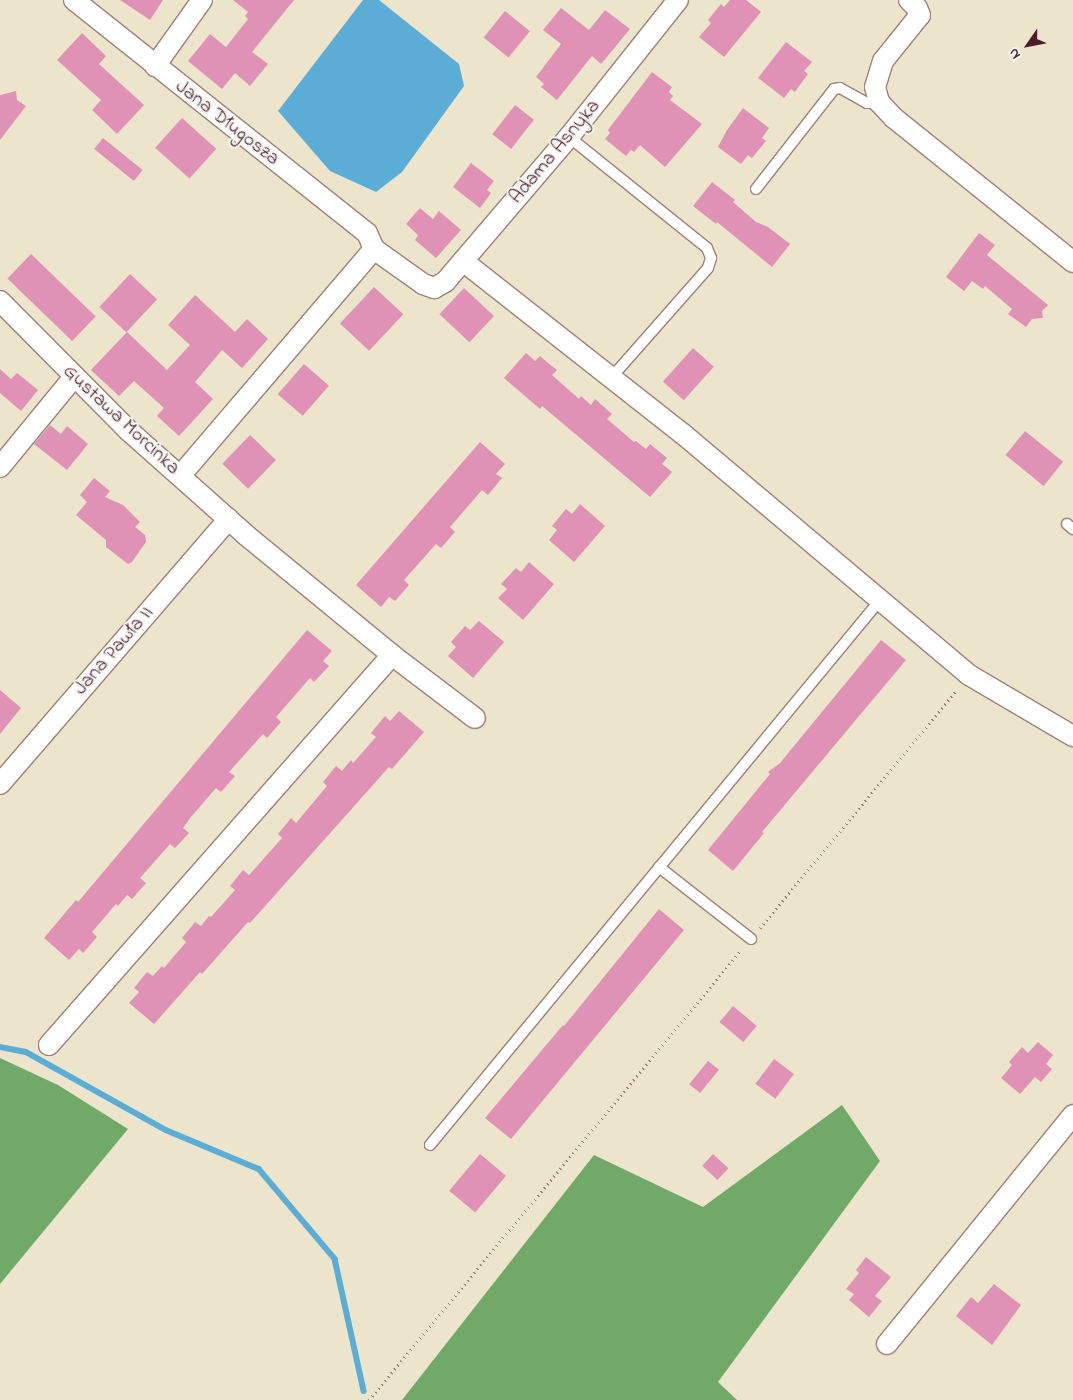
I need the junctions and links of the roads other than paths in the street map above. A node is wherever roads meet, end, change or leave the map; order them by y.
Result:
1 (74, 0) edge
2 (202, 0) edge
3 (678, 0) edge
4 (911, 2) edge
5 (155, 66) junction
6 (879, 102) junction
7 (569, 137) junction
8 (756, 189) dead end
9 (374, 250) junction
10 (463, 261) junction
11 (1073, 262) edge
12 (423, 284) joint
13 (0, 300) edge
14 (74, 377) junction
15 (612, 377) junction
16 (0, 467) edge
17 (180, 476) junction
18 (229, 519) junction
19 (880, 600) junction
20 (392, 655) junction
21 (475, 718) dead end
22 (1073, 736) edge
23 (0, 784) edge
24 (659, 867) junction
25 (751, 939) road end
26 (49, 1045) dead end
27 (1073, 1116) edge
28 (430, 1145) dead end
29 (887, 1344) dead end

1 - 5 street, Jana Długosza
2 - 5 street
3 - 7 street, Adama Asnyka
4 - 6 street
5 - 9 street, Jana Długosza
6 - 8 lane
6 - 11 street
7 - 10 street, Adama Asnyka
7 - 15 lane
9 - 12 street, Jana Długosza
9 - 17 street
10 - 12 street, Adama Asnyka
10 - 15 street
13 - 14 street, Gustawa Morcinka
14 - 16 street
14 - 17 street, Gustawa Morcinka
15 - 19 street
17 - 18 street, Gustawa Morcinka
18 - 20 street, Gustawa Morcinka
18 - 23 street, Jana Pawła II
19 - 22 street
19 - 24 lane
20 - 21 street, Gustawa Morcinka
20 - 26 street
24 - 25 lane
24 - 28 lane
27 - 29 street

